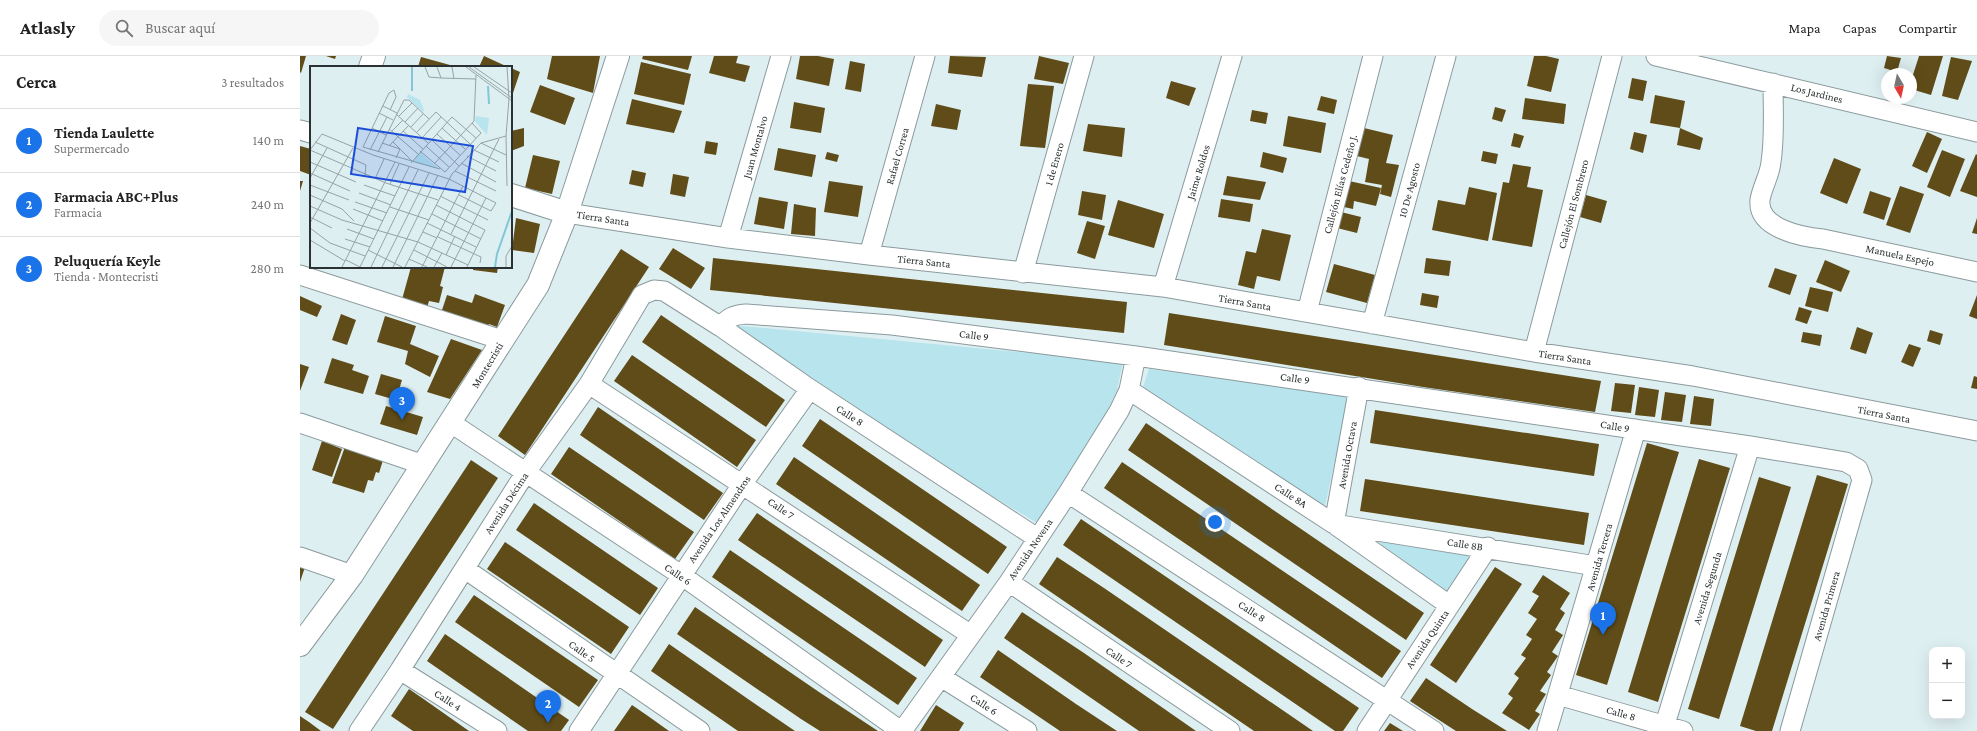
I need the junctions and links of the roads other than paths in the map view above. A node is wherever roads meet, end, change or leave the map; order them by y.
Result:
1 (374, 56) edge
2 (618, 56) edge
3 (782, 56) edge
4 (925, 56) edge
5 (1084, 56) edge
6 (1232, 56) edge
7 (1373, 56) edge
8 (1446, 56) edge
9 (1612, 56) edge
10 (1656, 56) edge
11 (370, 66) edge
12 (1773, 83) junction
13 (300, 130) edge
14 (1977, 132) edge
15 (310, 133) edge
16 (512, 195) edge
17 (568, 213) junction
18 (728, 238) junction
19 (869, 255) junction
20 (1977, 272) edge
21 (1023, 273) junction
22 (300, 275) edge
23 (1163, 287) junction
24 (664, 291) joint
25 (1306, 312) junction
26 (1372, 324) junction
27 (720, 327) junction
28 (502, 340) junction
29 (1534, 352) junction
30 (1136, 356) junction
31 (589, 384) junction
32 (1360, 387) junction
33 (810, 389) junction
34 (1129, 390) junction
35 (300, 423) edge
36 (451, 423) junction
37 (1636, 429) junction
38 (1977, 431) edge
39 (1750, 446) junction
40 (424, 465) junction
41 (526, 472) junction
42 (1862, 480) joint
43 (743, 483) junction
44 (1068, 493) junction
45 (1334, 524) junction
46 (1036, 538) junction
47 (1488, 547) junction
48 (300, 557) edge
49 (1596, 566) junction
50 (465, 569) junction
51 (352, 575) junction
52 (681, 575) junction
53 (1009, 582) junction
54 (1449, 605) junction
55 (971, 635) junction
56 (300, 645) edge
57 (400, 670) junction
58 (616, 675) junction
59 (942, 676) junction
60 (1558, 695) junction
61 (1387, 699) junction
62 (1664, 728) edge
63 (359, 731) edge
64 (496, 731) edge
65 (579, 731) edge
66 (700, 731) edge
67 (902, 731) edge
68 (1027, 731) edge
69 (1230, 731) edge
70 (1367, 731) edge
71 (1434, 731) edge
72 (1547, 731) edge
73 (1684, 731) edge
74 (1790, 731) edge

1 - 11 street
2 - 17 street, Montecristi
3 - 18 street, Juan Montalvo
4 - 19 street, Rafael Correa
5 - 21 street, 1 de Enero
6 - 23 street, Jaime Roldos
7 - 25 street, Callejón Elías Cedeño J.
8 - 26 street, 10 De Agosto
9 - 29 street, Callejón El Sombrero
10 - 12 street, Los Jardines
12 - 14 street, Los Jardines
12 - 20 street, Manuela Espejo
13 - 15 street
16 - 17 street, Tierra Santa
17 - 18 street, Tierra Santa
17 - 28 street, Montecristi
18 - 19 street, Tierra Santa
19 - 21 street, Tierra Santa
21 - 23 street, Tierra Santa
22 - 28 street
23 - 25 street, Tierra Santa
24 - 27 street, Calle 8
24 - 31 street, Avenida Décima
25 - 26 street, Tierra Santa
26 - 29 street, Tierra Santa
27 - 30 street, Calle 9
27 - 33 street, Calle 8
28 - 36 street, Montecristi
29 - 38 street, Tierra Santa
30 - 32 street, Calle 9
30 - 34 street, Avenida Novena
31 - 41 street, Avenida Décima
31 - 43 street, Calle 7
32 - 37 street, Calle 9
32 - 45 street, Avenida Octava
33 - 43 street, Avenida Los Almendros
33 - 46 street, Calle 8
34 - 44 street, Avenida Novena
34 - 45 street, Calle 8A
35 - 40 street
36 - 40 street, Montecristi
36 - 41 street, Calle 6
37 - 39 street, Calle 9
37 - 49 street, Avenida Tercera
39 - 42 street, Calle 9
39 - 62 street, Avenida Segunda
40 - 51 street, Montecristi
41 - 50 street, Avenida Décima
41 - 52 street, Calle 6
42 - 74 street, Avenida Primera
43 - 52 street, Avenida Los Almendros
43 - 55 street, Calle 7
44 - 46 street, Avenida Novena
44 - 61 street, Calle 8
45 - 47 street, Calle 8B
45 - 54 street, Calle 8A
46 - 53 street, Avenida Novena
47 - 49 street, Calle 8B
47 - 54 street, Avenida Quinta
48 - 51 street
49 - 60 street, Avenida Tercera
50 - 57 street, Avenida Décima
50 - 58 street, Calle 5
51 - 56 street, Montecristi
52 - 58 street, Avenida Los Almendros
52 - 67 street, Calle 6
53 - 55 street, Avenida Novena
53 - 69 street, Calle 7
54 - 61 street, Avenida Quinta
55 - 59 street, Avenida Novena
57 - 63 street, Avenida Décima
57 - 64 street, Calle 4
58 - 65 street, Avenida Los Almendros
58 - 66 street, Calle 5
59 - 67 street, Avenida Novena
59 - 68 street, Calle 6
60 - 62 street, Calle 8
60 - 72 street, Avenida Tercera
61 - 70 street, Avenida Quinta
61 - 71 street, Calle 8
62 - 73 street, Calle 8

